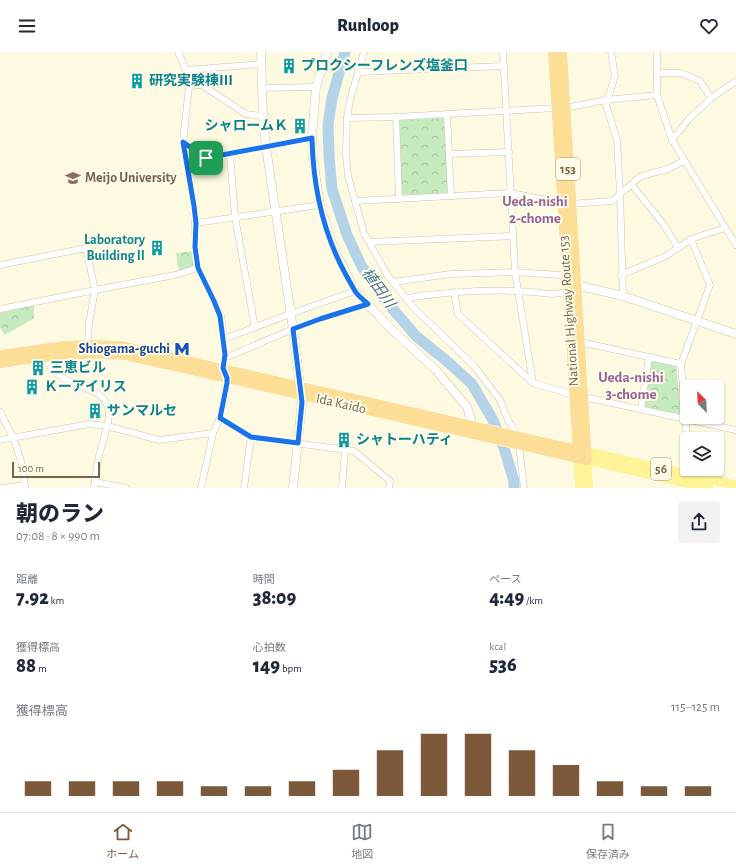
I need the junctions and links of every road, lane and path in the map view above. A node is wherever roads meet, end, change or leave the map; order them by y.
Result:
1 (178, 52) edge
2 (261, 52) edge
3 (327, 52) edge
4 (364, 52) edge
5 (503, 52) edge
6 (553, 52) edge
7 (562, 52) edge
8 (611, 52) edge
9 (656, 52) edge
10 (261, 64) junction
11 (504, 66) junction
12 (186, 70) junction
13 (358, 72) junction
14 (657, 73) junction
15 (736, 81) edge
16 (189, 86) junction
17 (316, 87) junction
18 (262, 88) junction
19 (656, 95) junction
20 (711, 98) junction
21 (606, 100) junction
22 (561, 108) junction
23 (506, 111) junction
24 (446, 115) junction
25 (263, 116) junction
26 (396, 117) junction
27 (347, 118) junction
28 (312, 138) junction
29 (672, 140) junction
30 (183, 142) junction
31 (266, 147) junction
32 (509, 152) junction
33 (230, 154) junction
34 (449, 154) junction
35 (684, 161) junction
36 (632, 185) junction
37 (620, 193) junction
38 (511, 194) junction
39 (451, 196) junction
40 (399, 199) junction
41 (355, 201) junction
42 (566, 204) junction
43 (320, 205) junction
44 (276, 212) junction
45 (235, 218) junction
46 (196, 223) junction
47 (725, 228) junction
48 (513, 236) junction
49 (691, 239) junction
50 (369, 242) junction
51 (736, 246) edge
52 (678, 248) junction
53 (0, 265) edge
54 (198, 268) junction
55 (515, 272) junction
56 (622, 275) junction
57 (566, 280) junction
58 (393, 282) junction
59 (572, 288) junction
60 (94, 290) junction
61 (355, 291) junction
62 (517, 291) junction
63 (454, 292) junction
64 (623, 296) junction
65 (406, 298) junction
66 (368, 304) junction
67 (0, 309) edge
68 (290, 314) junction
69 (697, 321) junction
70 (255, 328) junction
71 (293, 329) junction
72 (736, 334) edge
73 (224, 339) junction
74 (580, 342) junction
75 (88, 345) junction
76 (0, 355) edge
77 (225, 355) junction
78 (46, 356) junction
79 (649, 357) junction
80 (0, 363) edge
81 (681, 364) junction
82 (223, 368) junction
83 (227, 378) junction
84 (682, 380) edge
85 (533, 384) junction
86 (301, 390) junction
87 (579, 396) junction
88 (641, 409) junction
89 (0, 412) edge
90 (220, 418) junction
91 (680, 418) edge
92 (708, 424) edge
93 (107, 426) junction
94 (476, 429) junction
95 (736, 430) edge
96 (213, 433) junction
97 (14, 437) junction
98 (251, 437) junction
99 (514, 439) junction
100 (0, 440) edge
101 (298, 443) junction
102 (346, 450) junction
103 (582, 455) junction
104 (680, 473) edge
105 (693, 476) edge
106 (94, 485) edge
107 (736, 485) edge
108 (25, 486) edge
109 (1, 488) edge
110 (125, 488) edge
111 (202, 488) edge
112 (244, 488) edge
113 (293, 488) edge
114 (342, 488) edge
115 (389, 488) edge
116 (524, 488) edge
117 (580, 488) edge
118 (588, 488) edge
119 (709, 488) edge

1 - 12 street
2 - 10 street
3 - 17 street
4 - 13 street
5 - 11 street
6 - 22 highway, National Highway Route 153 / 153
7 - 22 highway, National Highway Route 153 / 153
8 - 21 street
9 - 14 street
10 - 12 street
10 - 18 street
11 - 13 street
11 - 23 street
12 - 16 street
13 - 27 street
14 - 19 street
14 - 20 street
15 - 20 street
16 - 25 street
16 - 30 street
17 - 18 street
17 - 28 street
18 - 25 street
19 - 21 street
19 - 29 street
20 - 29 street
21 - 22 street
21 - 37 street
22 - 23 street
22 - 42 highway, National Highway Route 153 / 153
23 - 24 street
23 - 32 street
24 - 26 street
24 - 34 street
25 - 31 street
26 - 27 street
26 - 40 street
27 - 41 street
28 - 31 street
28 - 43 street
29 - 35 street
30 - 33 street
30 - 46 street
31 - 33 street
31 - 44 street
32 - 34 street
32 - 38 street
33 - 45 street
34 - 39 street
35 - 36 street
35 - 47 street
36 - 37 street
36 - 52 street
37 - 42 street
37 - 56 street
38 - 39 street
38 - 42 street
38 - 48 street
39 - 40 street
40 - 41 street
41 - 50 street
42 - 57 highway, National Highway Route 153 / 153
42 - 59 highway, National Highway Route 153 / 153
43 - 44 street
43 - 61 street
44 - 45 street
44 - 68 street
45 - 46 street
45 - 70 street
46 - 54 street
47 - 49 street
47 - 51 street
48 - 50 street
48 - 55 street
49 - 52 street
49 - 69 street
50 - 58 street
52 - 56 street
53 - 60 street
54 - 60 street
54 - 73 street
55 - 57 street
55 - 58 street
55 - 62 street
56 - 64 street
57 - 59 highway, National Highway Route 153 / 153
58 - 65 street
59 - 62 street
59 - 64 street
59 - 74 highway, National Highway Route 153 / 153
59 - 87 highway, National Highway Route 153 / 153
60 - 67 street
60 - 75 street
61 - 66 street
61 - 68 street
62 - 63 street
62 - 85 street
63 - 65 street
63 - 85 street
64 - 69 street
65 - 99 street
66 - 71 street
66 - 94 street
68 - 70 street
68 - 71 street
69 - 72 street
69 - 81 street
70 - 73 street
71 - 77 street
71 - 86 street
73 - 77 street
74 - 79 street
74 - 87 highway, National Highway Route 153 / 153
75 - 76 highway, Ida Kaido
75 - 82 highway, Ida Kaido
77 - 82 street
78 - 80 highway, Ida Kaido
78 - 83 highway, Ida Kaido
78 - 93 street
79 - 81 street
79 - 88 street
81 - 84 street
82 - 83 street
82 - 86 highway, Ida Kaido
83 - 86 highway, Ida Kaido
83 - 90 street
85 - 87 street
86 - 94 highway, Ida Kaido
86 - 94 highway, Ida Kaido
86 - 101 street
87 - 88 street
87 - 103 highway, National Highway Route 153 / 153
88 - 91 street
89 - 97 street
90 - 96 street
90 - 98 street
92 - 95 street
93 - 96 street
93 - 97 street
93 - 106 street
94 - 99 highway, Ida Kaido
96 - 111 street
97 - 100 street
97 - 108 street
98 - 101 street
98 - 112 street
99 - 103 highway, Ida Kaido
99 - 116 street
101 - 102 street
101 - 113 street
102 - 114 street
102 - 115 street
103 - 104 main road, 56
103 - 117 main road
103 - 118 main road
103 - 119 main road, 56
105 - 107 main road, 56
106 - 110 street
108 - 109 street

